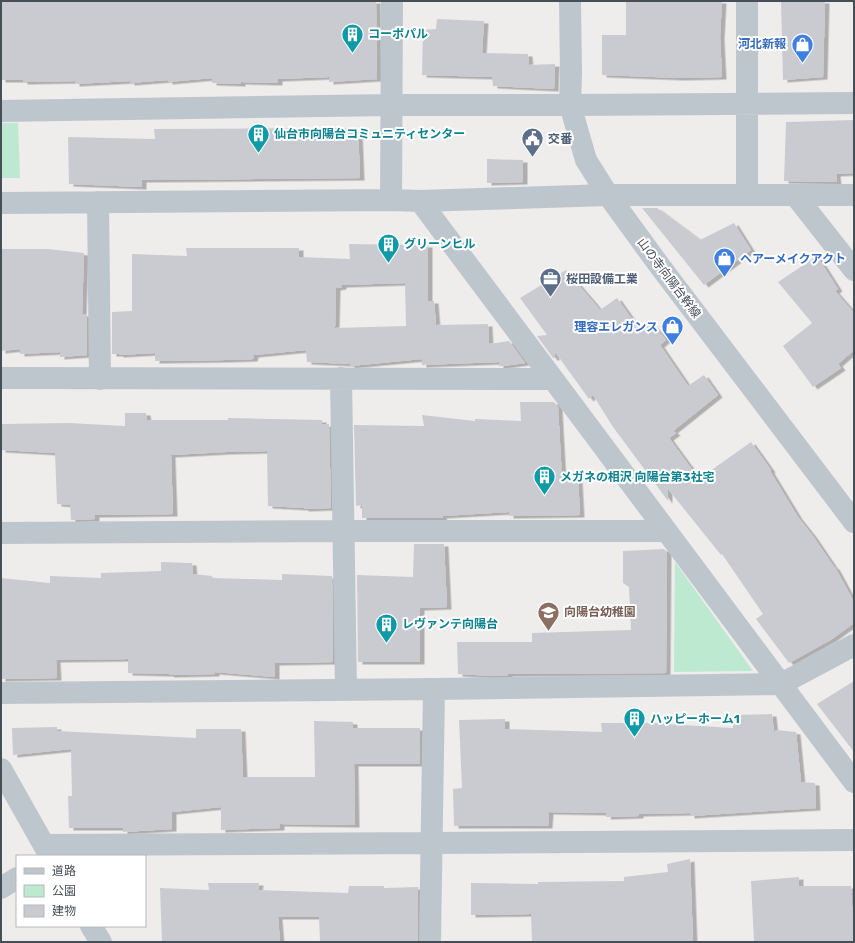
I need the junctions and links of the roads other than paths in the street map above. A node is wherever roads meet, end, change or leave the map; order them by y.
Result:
1 (392, 1) edge
2 (570, 1) edge
3 (746, 1) edge
4 (854, 103) edge
5 (747, 104) junction
6 (392, 105) junction
7 (570, 105) junction
8 (1, 111) edge
9 (608, 195) junction
10 (746, 195) junction
11 (795, 195) junction
12 (854, 195) edge
13 (391, 200) junction
14 (420, 201) junction
15 (98, 202) junction
16 (1, 203) edge
17 (854, 270) edge
18 (1, 378) edge
19 (341, 378) junction
20 (100, 379) junction
21 (553, 379) junction
22 (854, 522) edge
23 (343, 530) junction
24 (666, 531) junction
25 (1, 533) edge
26 (854, 645) edge
27 (780, 684) junction
28 (434, 689) junction
29 (346, 690) junction
30 (1, 694) edge
31 (1, 769) edge
32 (854, 782) edge
33 (854, 840) edge
34 (432, 843) junction
35 (48, 850) edge
36 (16, 879) edge
37 (1, 888) edge
38 (92, 927) edge
39 (101, 942) edge
40 (430, 942) edge

1 - 6 street
2 - 7 street, 山の寺向陽台幹線
3 - 5 street
4 - 5 street
5 - 7 street
5 - 10 street
6 - 7 street
6 - 8 street
6 - 13 street
7 - 9 street, 山の寺向陽台幹線
9 - 10 street
9 - 14 street
9 - 22 street, 山の寺向陽台幹線
10 - 11 street
11 - 12 street
11 - 17 street
13 - 14 street
13 - 15 street
14 - 21 street
15 - 16 street
15 - 20 street
18 - 20 street
19 - 20 street
19 - 21 street
19 - 23 street
21 - 24 street
23 - 24 street
23 - 25 street
23 - 29 street
24 - 27 street
26 - 27 street
27 - 28 street
27 - 32 street
28 - 29 street
28 - 34 street
29 - 30 street
31 - 35 street
33 - 34 street
34 - 35 street
34 - 40 street
36 - 37 street
38 - 39 street

